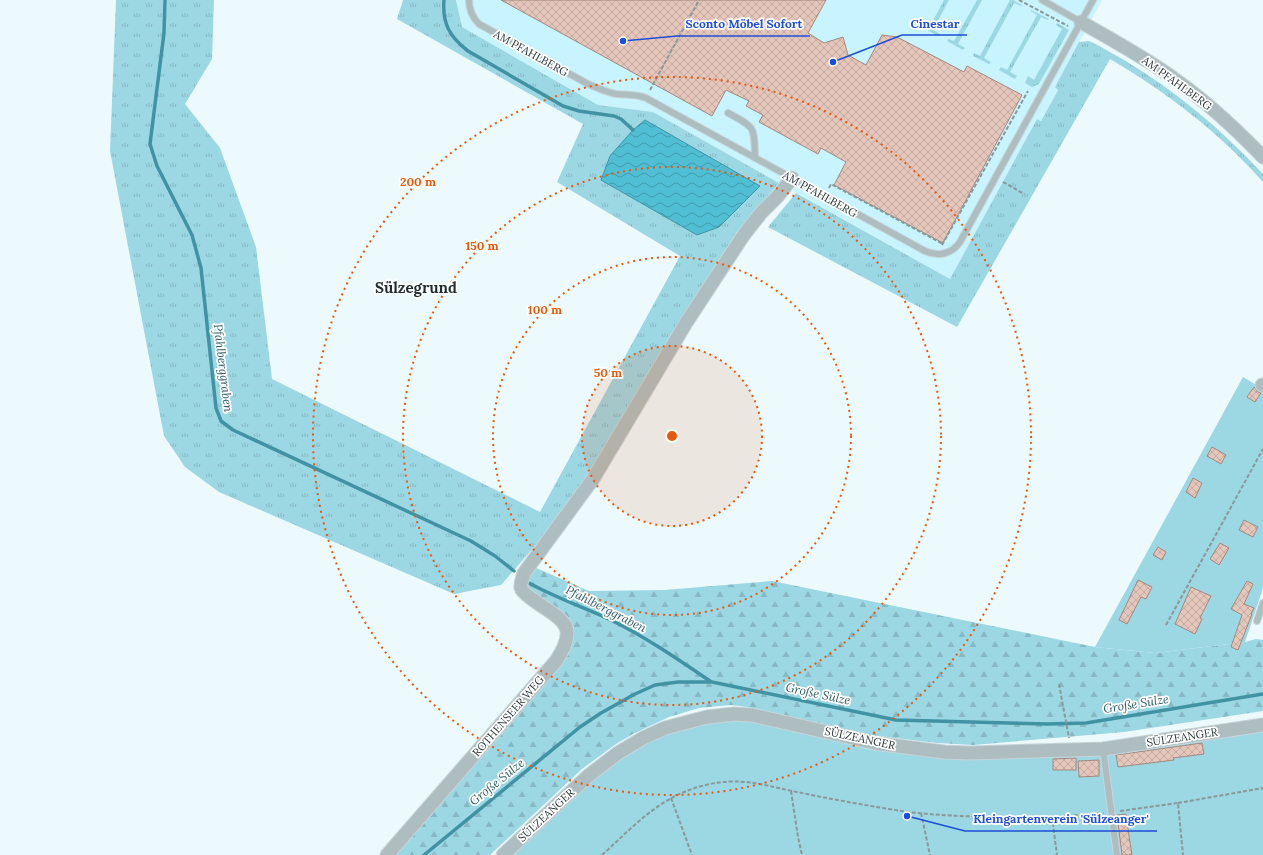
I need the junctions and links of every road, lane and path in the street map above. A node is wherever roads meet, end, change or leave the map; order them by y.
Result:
1 (469, 0) edge
2 (699, 0) edge
3 (1019, 0) edge
4 (1042, 0) edge
5 (1093, 0) edge
6 (1079, 26) junction
7 (1028, 91) dead end
8 (646, 98) junction
9 (728, 113) dead end
10 (1263, 157) edge
11 (755, 158) junction
12 (792, 178) junction
13 (996, 178) junction
14 (1024, 194) dead end
15 (824, 196) junction
16 (943, 244) junction
17 (953, 250) junction
18 (937, 254) junction
19 (1263, 449) edge
20 (1263, 604) edge
21 (1257, 621) dead end
22 (1166, 625) dead end
23 (1059, 684) dead end
24 (1263, 725) edge
25 (1069, 738) dead end
26 (1103, 749) junction
27 (1263, 788) edge
28 (791, 791) junction
29 (671, 798) junction
30 (1178, 803) junction
31 (1111, 812) junction
32 (922, 813) junction
33 (1052, 817) junction
34 (387, 855) edge
35 (503, 855) edge
36 (602, 855) edge
37 (692, 855) edge
38 (802, 855) edge
39 (930, 855) edge
40 (1058, 855) edge
41 (1117, 855) edge
42 (1183, 855) edge

1 - 8 lane, AM PFAHLBERG
2 - 8 path
3 - 6 path
4 - 6 lane, AM PFAHLBERG
5 - 6 lane
6 - 10 street, AM PFAHLBERG
6 - 13 lane
7 - 16 path
8 - 11 lane, AM PFAHLBERG
9 - 11 lane
11 - 12 lane, AM PFAHLBERG
12 - 15 lane, AM PFAHLBERG
12 - 34 street, ROTHENSEER WEG
13 - 14 path
13 - 17 lane
15 - 16 path
15 - 18 lane, AM PFAHLBERG
16 - 17 path
16 - 18 path
17 - 18 lane
19 - 22 path
20 - 21 lane
23 - 25 path
24 - 26 street, SÜLZEANGER
26 - 31 lane
26 - 35 street, SÜLZEANGER
27 - 30 path
28 - 29 path
28 - 32 path
28 - 38 path
29 - 36 path
29 - 37 path
30 - 31 path
30 - 42 path
31 - 33 path
31 - 41 lane
32 - 33 path
32 - 39 path
33 - 40 path

